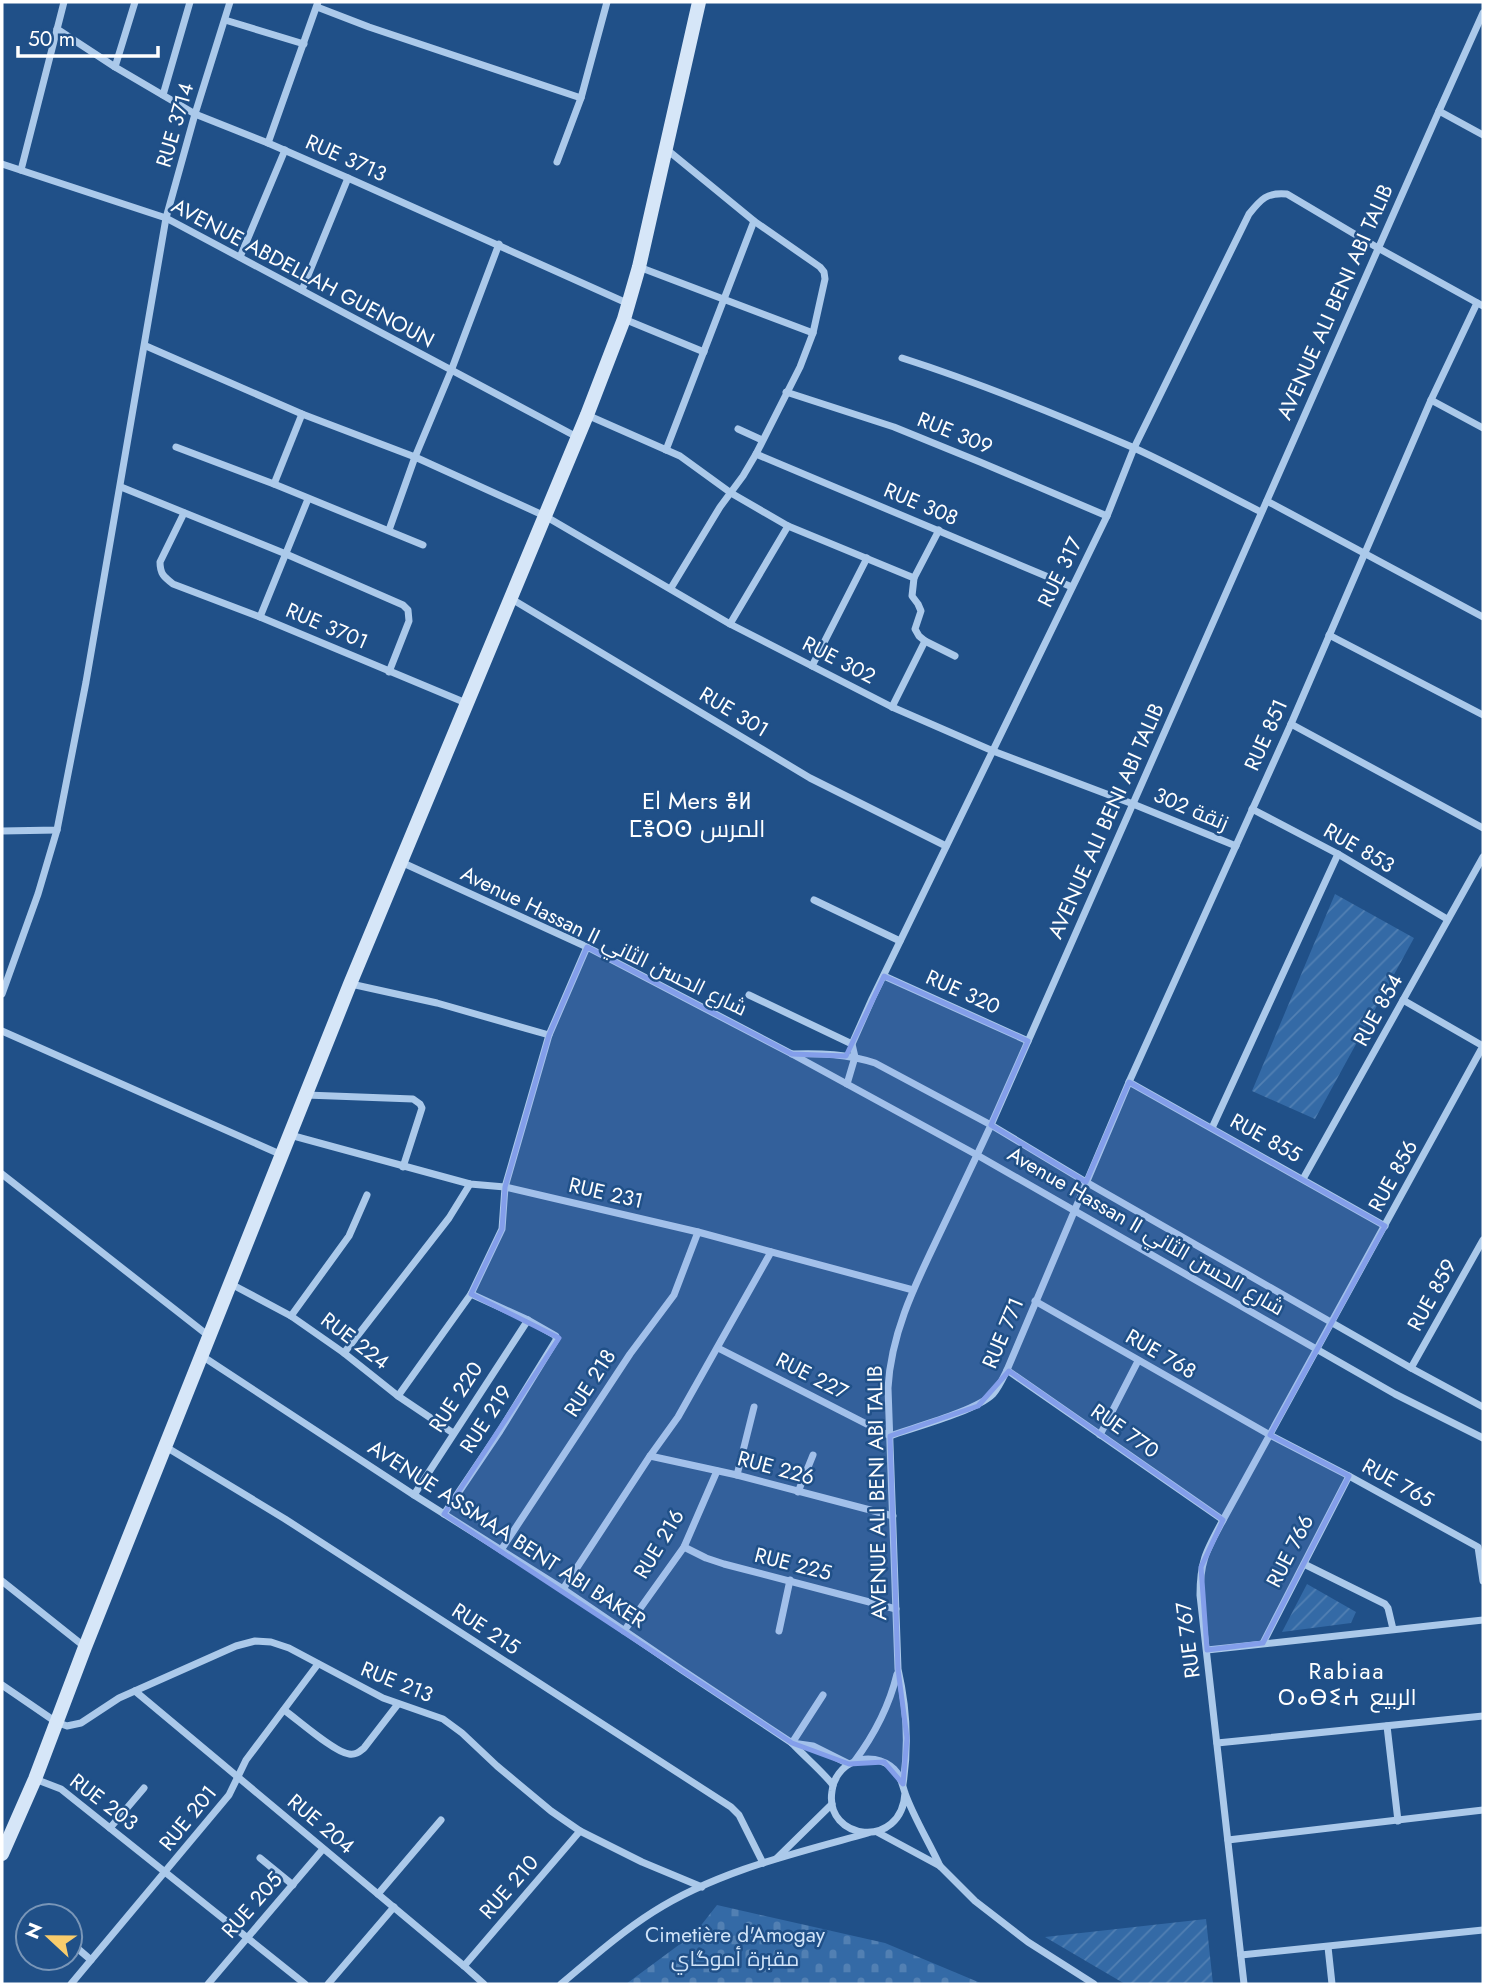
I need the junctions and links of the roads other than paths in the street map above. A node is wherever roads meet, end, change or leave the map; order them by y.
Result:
1 (64, 2) edge
2 (135, 2) edge
3 (190, 2) edge
4 (230, 2) edge
5 (607, 2) edge
6 (699, 2) edge
7 (317, 4) edge
8 (1483, 13) edge
9 (225, 20) junction
10 (57, 29) junction
11 (304, 44) junction
12 (116, 67) junction
13 (163, 95) junction
14 (581, 98) junction
15 (1438, 111) junction
16 (195, 114) junction
17 (1483, 135) edge
18 (268, 143) junction
19 (665, 148) junction
20 (285, 150) junction
21 (557, 162) dead end
22 (2, 164) edge
23 (21, 170) junction
24 (348, 178) junction
25 (166, 218) junction
26 (754, 221) junction
27 (499, 244) junction
28 (1378, 248) junction
29 (240, 257) junction
30 (639, 267) junction
31 (302, 290) junction
32 (725, 299) junction
33 (629, 304) junction
34 (1480, 304) edge
35 (624, 319) junction
36 (813, 333) junction
37 (146, 346) junction
38 (704, 352) junction
39 (902, 358) dead end
40 (451, 371) junction
41 (786, 392) junction
42 (1431, 400) junction
43 (302, 414) junction
44 (587, 415) junction
45 (1483, 428) edge
46 (738, 429) dead end
47 (578, 437) junction
48 (762, 439) junction
49 (176, 447) dead end
50 (1134, 448) junction
51 (666, 450) junction
52 (756, 454) junction
53 (415, 457) junction
54 (274, 484) junction
55 (121, 487) junction
56 (731, 493) junction
57 (308, 499) junction
58 (1267, 500) junction
59 (1261, 512) junction
60 (184, 513) junction
61 (545, 516) junction
62 (1107, 516) junction
63 (788, 526) junction
64 (388, 530) junction
65 (939, 530) junction
66 (423, 545) dead end
67 (1365, 552) junction
68 (286, 554) junction
69 (867, 558) junction
70 (914, 578) junction
71 (1072, 587) junction
72 (671, 588) junction
73 (510, 598) junction
74 (260, 617) junction
75 (1483, 617) edge
76 (730, 624) junction
77 (1329, 635) junction
78 (925, 641) junction
79 (955, 656) dead end
80 (812, 666) junction
81 (389, 672) junction
82 (466, 703) junction
83 (892, 707) junction
84 (1483, 715) edge
85 (1291, 724) junction
86 (993, 751) junction
87 (1133, 804) junction
88 (1252, 809) junction
89 (1483, 828) edge
90 (57, 830) junction
91 (2, 831) edge
92 (946, 846) junction
93 (1236, 846) junction
94 (1338, 854) junction
95 (1483, 857) edge
96 (401, 862) junction
97 (814, 901) dead end
98 (1447, 919) junction
99 (900, 941) junction
100 (587, 947) junction
101 (884, 976) junction
102 (350, 984) junction
103 (2, 994) edge
104 (749, 995) dead end
105 (1404, 1000) junction
106 (2, 1031) edge
107 (549, 1035) junction
108 (1028, 1041) junction
109 (852, 1044) junction
110 (1483, 1046) edge
111 (792, 1054) junction
112 (855, 1057) junction
113 (1129, 1082) junction
114 (847, 1084) junction
115 (306, 1096) junction
116 (991, 1125) junction
117 (1212, 1128) junction
118 (290, 1135) junction
119 (282, 1155) junction
120 (977, 1155) junction
121 (403, 1167) junction
122 (2, 1174) edge
123 (1303, 1179) junction
124 (1086, 1182) junction
125 (470, 1184) junction
126 (505, 1187) junction
127 (367, 1195) dead end
128 (1073, 1211) junction
129 (1385, 1226) junction
130 (698, 1232) junction
131 (1483, 1240) edge
132 (771, 1252) junction
133 (231, 1284) junction
134 (913, 1290) junction
135 (471, 1294) junction
136 (1035, 1301) junction
137 (291, 1316) junction
138 (528, 1320) junction
139 (1332, 1323) junction
140 (210, 1337) junction
141 (718, 1348) junction
142 (1317, 1350) junction
143 (344, 1353) junction
144 (202, 1356) junction
145 (1138, 1361) junction
146 (1411, 1368) junction
147 (1007, 1370) junction
148 (398, 1396) junction
149 (754, 1407) dead end
150 (1483, 1407) edge
151 (453, 1433) junction
152 (1100, 1434) junction
153 (890, 1436) junction
154 (1270, 1436) junction
155 (1483, 1438) edge
156 (166, 1447) junction
157 (813, 1455) dead end
158 (650, 1456) junction
159 (717, 1471) junction
160 (737, 1475) junction
161 (1349, 1476) junction
162 (798, 1492) junction
163 (415, 1495) junction
164 (444, 1514) junction
165 (893, 1516) junction
166 (1223, 1520) junction
167 (1481, 1546) edge
168 (684, 1547) junction
169 (501, 1550) junction
170 (1304, 1564) junction
171 (790, 1580) junction
172 (2, 1581) edge
173 (1483, 1581) edge
174 (563, 1589) junction
175 (896, 1609) junction
176 (1483, 1620) edge
177 (1393, 1629) junction
178 (624, 1631) junction
179 (779, 1631) dead end
180 (1263, 1643) junction
181 (85, 1647) junction
182 (1207, 1650) junction
183 (318, 1664) junction
184 (898, 1670) junction
185 (2, 1685) edge
186 (135, 1691) junction
187 (823, 1695) dead end
188 (398, 1704) junction
189 (284, 1710) junction
190 (1483, 1716) edge
191 (56, 1723) junction
192 (1387, 1726) junction
193 (792, 1743) junction
194 (1217, 1743) junction
195 (852, 1763) junction
196 (35, 1779) junction
197 (238, 1779) junction
198 (903, 1784) junction
199 (833, 1785) junction
200 (144, 1788) dead end
201 (905, 1793) junction
202 (832, 1804) junction
203 (1483, 1810) edge
204 (441, 1820) dead end
205 (1398, 1821) junction
206 (110, 1828) junction
207 (580, 1831) junction
208 (877, 1832) junction
209 (868, 1833) junction
210 (1228, 1840) junction
211 (323, 1849) junction
212 (2, 1854) edge
213 (260, 1858) dead end
214 (776, 1859) junction
215 (763, 1863) junction
216 (940, 1866) junction
217 (166, 1872) junction
218 (293, 1885) junction
219 (702, 1887) junction
220 (378, 1894) junction
221 (394, 1907) junction
222 (1483, 1930) edge
223 (247, 1937) junction
224 (1328, 1947) junction
225 (84, 1954) edge
226 (1241, 1955) junction
227 (91, 1960) junction
228 (464, 1966) junction
229 (71, 1984) edge
230 (208, 1984) edge
231 (305, 1984) edge
232 (328, 1984) edge
233 (484, 1984) edge
234 (561, 1984) edge
235 (1094, 1984) edge
236 (1244, 1984) edge
237 (1332, 1984) edge

1 - 10 street
2 - 12 street
3 - 13 street
4 - 9 street, RUE 3714
5 - 14 street
6 - 19 street
7 - 11 street
7 - 14 street
8 - 15 street, AVENUE ALI BENI ABI TALIB
9 - 11 street
9 - 16 street, RUE 3714
10 - 12 street, RUE 3713
10 - 23 street
11 - 18 street
12 - 13 street, RUE 3713
13 - 16 street, RUE 3713
14 - 21 street
15 - 17 street
15 - 28 street, AVENUE ALI BENI ABI TALIB
16 - 18 street, RUE 3713
16 - 25 street, RUE 3714
18 - 20 street, RUE 3713
19 - 26 street
19 - 30 street
20 - 24 street, RUE 3713
20 - 29 street
22 - 23 street, AVENUE ABDELLAH GUENOUN
23 - 25 street, AVENUE ABDELLAH GUENOUN
24 - 27 street, RUE 3713
24 - 31 street
25 - 29 street, AVENUE ABDELLAH GUENOUN
25 - 37 street, RUE 3714
26 - 32 street
26 - 36 street
27 - 33 street, RUE 3713
27 - 40 street
28 - 34 street, RUE 317
28 - 50 street, RUE 317
28 - 58 street, AVENUE ALI BENI ABI TALIB
29 - 31 street, AVENUE ABDELLAH GUENOUN
30 - 32 street
30 - 33 street
31 - 40 street, AVENUE ABDELLAH GUENOUN
32 - 36 street
32 - 38 street
33 - 35 street
34 - 42 street, RUE 851
35 - 38 street
35 - 44 street
36 - 41 street
37 - 43 street, RUE 302
37 - 55 street, RUE 3714
38 - 51 street
39 - 50 street
40 - 47 street, AVENUE ABDELLAH GUENOUN
40 - 53 street
41 - 48 street
41 - 62 street, RUE 309
42 - 45 street
42 - 67 street, RUE 851
43 - 53 street, RUE 302
43 - 54 street
44 - 47 street
44 - 51 street
46 - 48 street
47 - 61 street
48 - 52 street
49 - 54 street
50 - 59 street
50 - 62 street, RUE 317
51 - 56 street
52 - 56 street
52 - 65 street, RUE 308
53 - 61 street, RUE 302
53 - 64 street
54 - 57 street
55 - 60 street
55 - 90 street, RUE 3714
56 - 63 street
56 - 72 street
57 - 64 street
57 - 68 street
58 - 59 street, AVENUE ALI BENI ABI TALIB
58 - 67 street
59 - 87 street, AVENUE ALI BENI ABI TALIB
60 - 68 street
60 - 74 street, RUE 3701
61 - 72 street, RUE 302
61 - 73 street
62 - 71 street, RUE 317
63 - 69 street
63 - 76 street
64 - 66 street
65 - 70 street
65 - 71 street, RUE 308
67 - 75 street
67 - 77 street, RUE 851
68 - 74 street
68 - 81 street
69 - 70 street
69 - 80 street
70 - 78 street
71 - 86 street, RUE 317
72 - 76 street, RUE 302
73 - 82 street
73 - 92 street, RUE 301
74 - 81 street, RUE 3701
76 - 80 street, RUE 302
77 - 84 street
77 - 85 street, RUE 851
78 - 79 street
78 - 83 street
80 - 83 street, RUE 302
81 - 82 street, RUE 3701
82 - 96 street
83 - 86 street, RUE 302
85 - 88 street, RUE 851
85 - 89 street
86 - 87 street, RUE 302
86 - 92 street, RUE 317
87 - 93 street, زنقة 302
87 - 108 street, AVENUE ALI BENI ABI TALIB
88 - 93 street, RUE 851
88 - 94 street, RUE 853
90 - 91 street
90 - 103 street, RUE 3714
92 - 99 street, RUE 317
93 - 113 street, RUE 851
94 - 98 street, RUE 853
94 - 117 street
95 - 98 street, RUE 854
96 - 100 street, Avenue Hassan II شارع الحسن الثاني
96 - 102 street
97 - 99 street
98 - 105 street, RUE 854
99 - 101 street, RUE 317
100 - 107 street
100 - 111 street, Avenue Hassan II شارع الحسن الثاني
101 - 108 street, RUE 320
101 - 109 street, RUE 317
102 - 107 street
102 - 115 street
104 - 109 street
105 - 110 street
105 - 123 street, RUE 854
106 - 119 street
107 - 126 street
108 - 116 street, AVENUE ALI BENI ABI TALIB
109 - 112 street
110 - 129 street, RUE 856
111 - 112 street, Avenue Hassan II شارع الحسن الثاني
111 - 114 street, Avenue Hassan II شارع الحسن الثاني
112 - 114 street
112 - 116 street, Avenue Hassan II شارع الحسن الثاني
113 - 117 street, RUE 855
113 - 124 street, RUE 851
114 - 120 street, Avenue Hassan II شارع الحسن الثاني
115 - 118 street
115 - 121 street
116 - 120 street, AVENUE ALI BENI ABI TALIB
116 - 124 street, Avenue Hassan II شارع الحسن الثاني
117 - 123 street, RUE 855
118 - 119 street
118 - 121 street, RUE 231
119 - 133 street
120 - 128 street, Avenue Hassan II شارع الحسن الثاني
120 - 134 street, AVENUE ALI BENI ABI TALIB
121 - 125 street, RUE 231
122 - 140 street
123 - 129 street, RUE 855
124 - 128 street, RUE 771
124 - 139 street, Avenue Hassan II شارع الحسن الثاني
125 - 126 street, RUE 231
125 - 143 street
126 - 130 street, RUE 231
126 - 135 street
127 - 137 street
128 - 136 street, RUE 771
128 - 142 street, Avenue Hassan II شارع الحسن الثاني
129 - 139 street, RUE 856
130 - 132 street, RUE 231
130 - 169 street, RUE 218
131 - 146 street, RUE 859
132 - 134 street, RUE 231
132 - 141 street
133 - 137 street, RUE 224
133 - 140 street
134 - 153 street, AVENUE ALI BENI ABI TALIB
135 - 138 street
135 - 148 street
136 - 145 street, RUE 768
136 - 147 street, RUE 771
137 - 143 street, RUE 224
138 - 151 street, RUE 220
138 - 164 street, RUE 219
139 - 142 street, RUE 767
139 - 146 street, Avenue Hassan II شارع الحسن الثاني
140 - 144 street
141 - 153 street, RUE 227
141 - 158 street
142 - 154 street, RUE 767
142 - 155 street, Avenue Hassan II شارع الحسن الثاني
143 - 148 street, RUE 224
144 - 156 street
144 - 163 street, AVENUE ASSMAA BENT ABI BAKER
145 - 152 street
145 - 154 street, RUE 768
146 - 150 street, Avenue Hassan II شارع الحسن الثاني
147 - 152 street, RUE 770
147 - 153 street, RUE 771
148 - 151 street, RUE 224
149 - 160 street
151 - 163 street, RUE 220
152 - 166 street, RUE 770
153 - 165 street, AVENUE ALI BENI ABI TALIB
154 - 161 street, RUE 765
154 - 166 street, RUE 767
156 - 181 street
156 - 215 street, RUE 215
157 - 162 street
158 - 159 street, RUE 226
158 - 174 street
159 - 160 street, RUE 226
159 - 168 street, RUE 216
160 - 162 street, RUE 226
161 - 167 street, RUE 765
161 - 170 street, RUE 766
162 - 165 street, RUE 226
163 - 164 street, AVENUE ASSMAA BENT ABI BAKER
164 - 169 street, AVENUE ASSMAA BENT ABI BAKER
165 - 175 street, AVENUE ALI BENI ABI TALIB
166 - 182 street, RUE 767
167 - 173 street, RUE 765
168 - 171 street, RUE 225
168 - 178 street, RUE 216
169 - 174 street, AVENUE ASSMAA BENT ABI BAKER
170 - 177 street
170 - 180 street, RUE 766
171 - 175 street, RUE 225
171 - 179 street
172 - 181 street
174 - 178 street, AVENUE ASSMAA BENT ABI BAKER
175 - 184 street, AVENUE ALI BENI ABI TALIB
176 - 177 street
177 - 180 street
178 - 193 street, AVENUE ASSMAA BENT ABI BAKER
180 - 182 street
181 - 191 street
182 - 194 street, RUE 767
183 - 186 street, RUE 213
183 - 188 street, RUE 213
183 - 189 street, RUE 201
184 - 195 street, AVENUE ALI BENI ABI TALIB
184 - 198 street, AVENUE ALI BENI ABI TALIB
185 - 191 street
186 - 191 street, RUE 213
186 - 197 street, RUE 204
187 - 193 street
188 - 189 street
188 - 207 street, RUE 213
189 - 197 street, RUE 201
190 - 192 street
191 - 196 street
192 - 194 street
192 - 205 street
193 - 195 street, AVENUE ASSMAA BENT ABI BAKER
193 - 199 street, AVENUE ASSMAA BENT ABI BAKER
194 - 210 street, RUE 767
195 - 198 street
195 - 199 street
196 - 206 street, RUE 203
196 - 212 street
197 - 211 street, RUE 204
197 - 217 street, RUE 201
198 - 201 street
199 - 202 street
200 - 206 street
201 - 208 street
201 - 216 street
202 - 209 street
202 - 214 street
203 - 205 street
204 - 220 street
205 - 210 street
206 - 217 street, RUE 203
207 - 219 street, RUE 213
207 - 228 street, RUE 210
208 - 209 street
208 - 216 street
209 - 214 street
210 - 226 street, RUE 767
211 - 218 street, RUE 205
211 - 220 street, RUE 204
213 - 218 street
214 - 215 street
215 - 219 street
216 - 235 street
217 - 223 street, RUE 203
217 - 227 street, RUE 201
218 - 223 street, RUE 205
219 - 234 street
220 - 221 street, RUE 204
221 - 228 street, RUE 204
221 - 232 street
222 - 224 street
223 - 230 street, RUE 205
223 - 231 street, RUE 203
224 - 226 street
224 - 237 street
225 - 227 street
226 - 236 street, RUE 767
227 - 229 street, RUE 201
228 - 233 street, RUE 204

